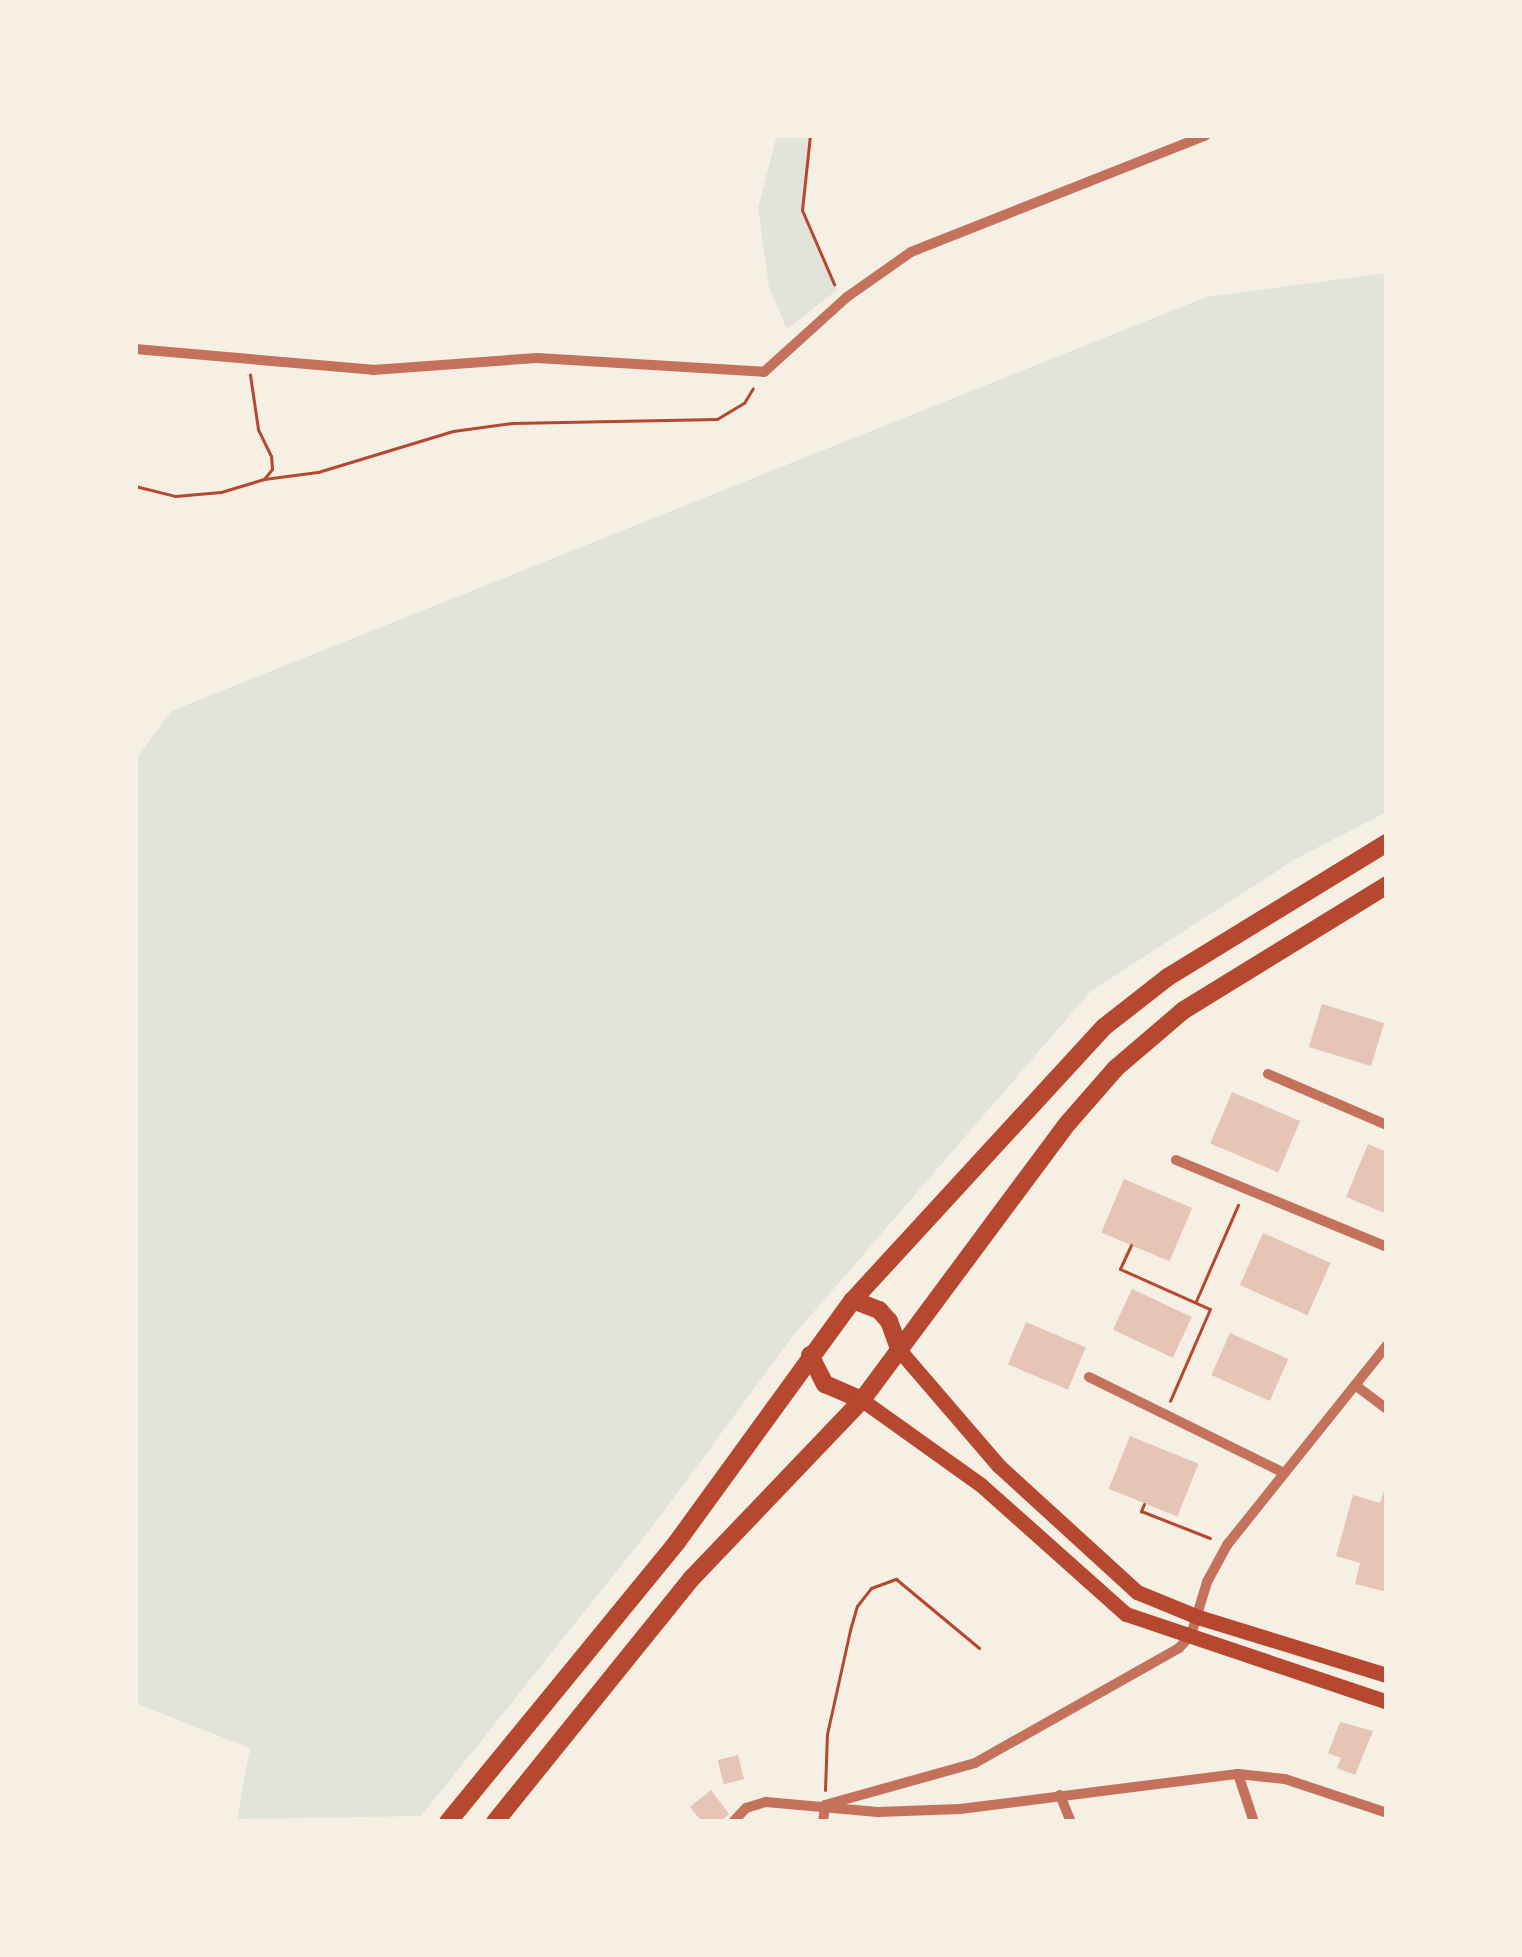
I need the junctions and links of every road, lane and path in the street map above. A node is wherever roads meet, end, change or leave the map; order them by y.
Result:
1 (810, 135) edge
2 (1206, 135) edge
3 (841, 303) junction
4 (135, 349) edge
5 (251, 359) junction
6 (764, 372) junction
7 (264, 479) junction
8 (135, 486) edge
9 (1387, 843) edge
10 (1387, 885) edge
11 (1268, 1074) dead end
12 (1387, 1125) edge
13 (1176, 1160) dead end
14 (1245, 1189) junction
15 (1131, 1245) dead end
16 (1387, 1247) edge
17 (853, 1300) junction
18 (1195, 1303) junction
19 (1387, 1345) edge
20 (900, 1351) junction
21 (810, 1355) junction
22 (1089, 1378) dead end
23 (1355, 1385) junction
24 (862, 1400) junction
25 (1387, 1409) edge
26 (1164, 1414) junction
27 (1284, 1473) junction
28 (1144, 1504) dead end
29 (1227, 1545) junction
30 (1198, 1616) junction
31 (1190, 1636) junction
32 (979, 1648) dead end
33 (1387, 1675) edge
34 (1387, 1702) edge
35 (1238, 1774) junction
36 (1060, 1795) junction
37 (825, 1805) junction
38 (990, 1806) junction
39 (1387, 1813) edge
40 (448, 1822) edge
41 (494, 1822) edge
42 (733, 1822) edge
43 (824, 1822) edge
44 (979, 1822) edge
45 (1072, 1822) edge
46 (1254, 1822) edge

1 - 3 path
2 - 3 street
3 - 6 street
4 - 5 street
5 - 6 street
5 - 7 path
6 - 7 path
7 - 8 path
9 - 17 highway
10 - 20 highway
11 - 12 street
13 - 14 street
14 - 16 street
14 - 18 path
15 - 18 path
17 - 20 highway
17 - 21 highway
18 - 26 path
19 - 23 street
20 - 24 highway
20 - 30 main road
21 - 24 highway
21 - 40 highway
22 - 26 street
23 - 25 street
23 - 27 street
24 - 31 main road
24 - 41 highway
26 - 27 street
27 - 29 street
28 - 29 path
29 - 30 street
30 - 31 street
30 - 33 main road
31 - 34 main road
31 - 37 street
32 - 37 path
35 - 36 street
35 - 39 street
35 - 46 street
36 - 38 street
36 - 45 street
37 - 38 street
37 - 42 street
37 - 43 street
38 - 44 street

